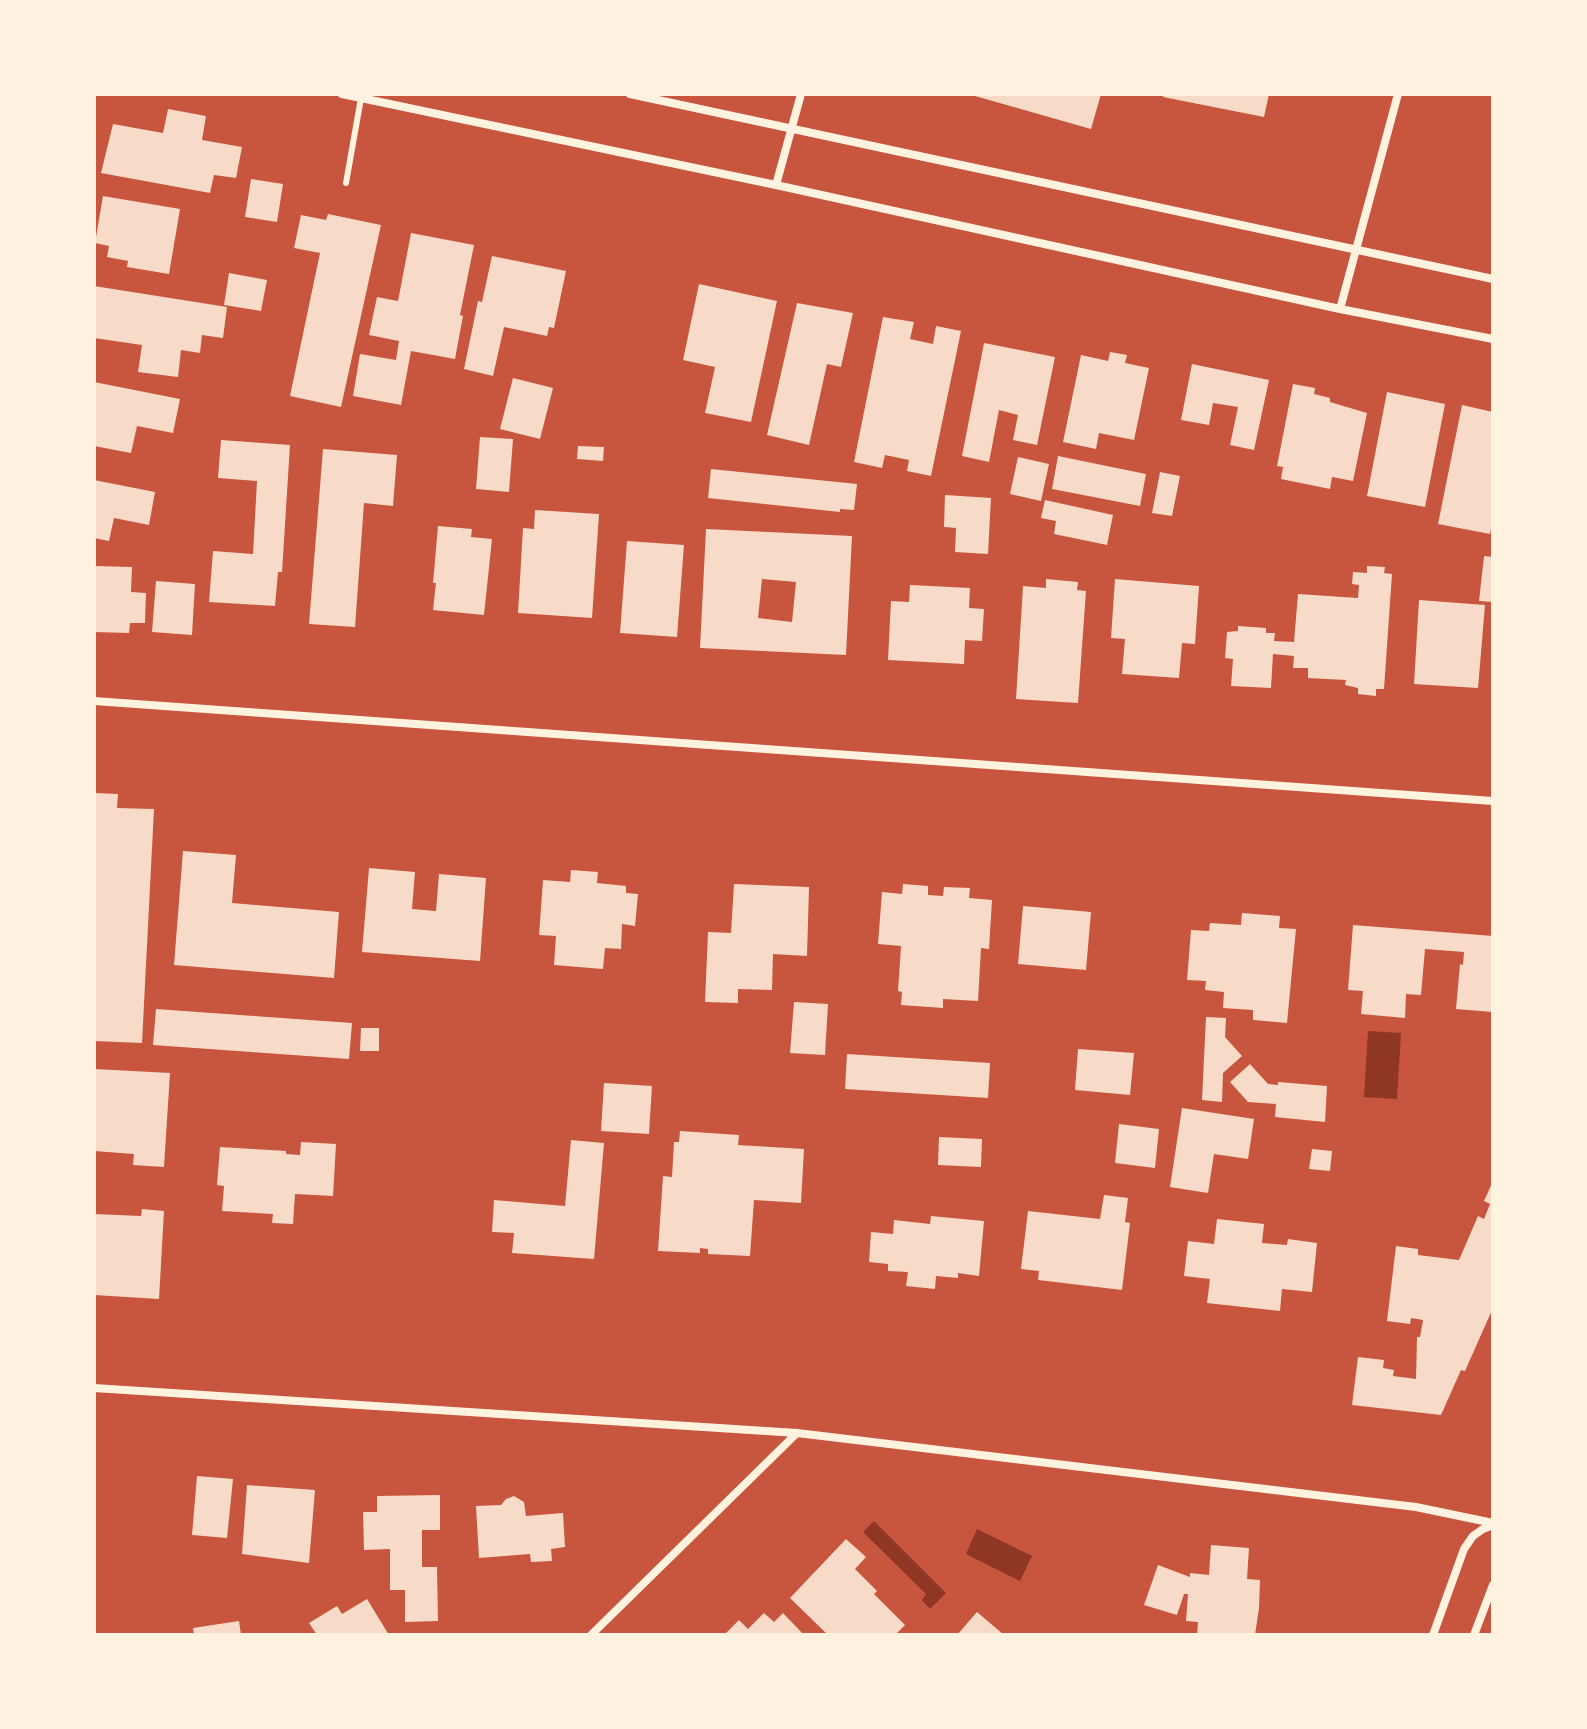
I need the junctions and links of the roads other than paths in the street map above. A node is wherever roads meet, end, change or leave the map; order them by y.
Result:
1 (342, 94) edge
2 (630, 94) edge
3 (801, 94) edge
4 (1398, 94) edge
5 (361, 98) junction
6 (791, 129) junction
7 (346, 183) dead end
8 (776, 185) junction
9 (1355, 250) junction
10 (1493, 279) edge
11 (1340, 309) junction
12 (1493, 339) edge
13 (94, 701) edge
14 (1493, 801) edge
15 (94, 1388) edge
16 (797, 1433) junction
17 (1493, 1524) edge
18 (1493, 1585) edge
19 (591, 1635) edge
20 (1433, 1635) edge
21 (1474, 1635) edge

1 - 5 street
2 - 6 street
3 - 6 street
4 - 9 street
5 - 7 lane
5 - 8 street
6 - 8 street
6 - 9 street
8 - 11 street
9 - 10 street
9 - 11 street
11 - 12 street
13 - 14 street
15 - 16 street
16 - 17 street
16 - 19 street
17 - 20 street
18 - 21 street

